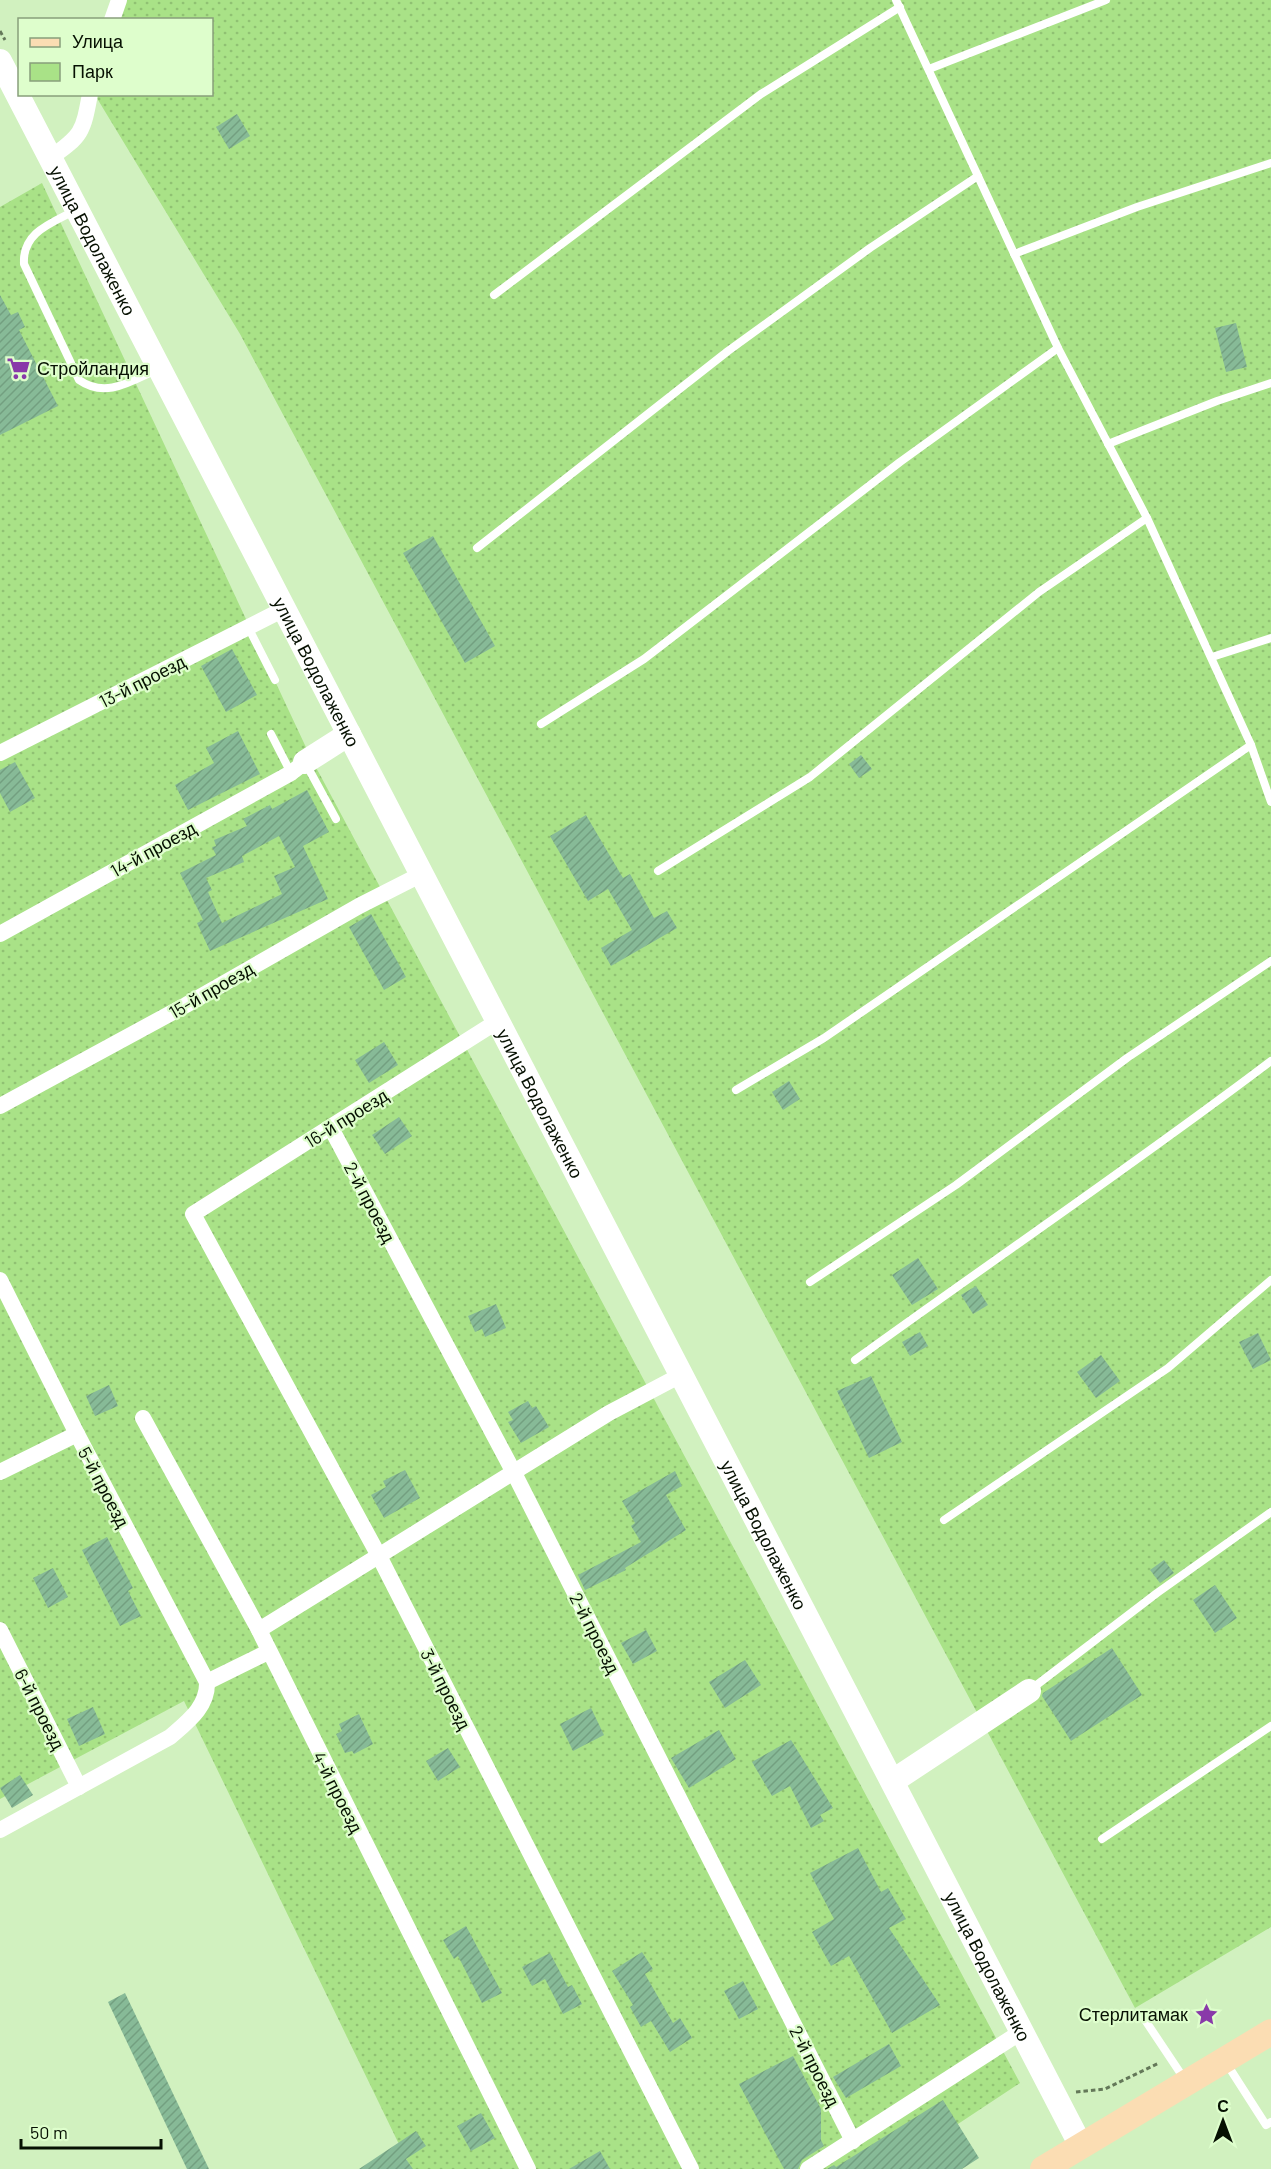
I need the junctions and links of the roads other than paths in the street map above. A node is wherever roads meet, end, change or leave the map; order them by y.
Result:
1 (119, 0) edge
2 (1106, 0) edge
3 (898, 4) edge
4 (113, 18) edge
5 (0, 61) edge
6 (929, 69) junction
7 (18, 96) edge
8 (18, 96) edge
9 (90, 96) edge
10 (50, 158) junction
11 (1271, 163) edge
12 (978, 176) junction
13 (76, 210) junction
14 (1014, 254) junction
15 (494, 295) dead end
16 (1058, 348) junction
17 (158, 369) junction
18 (1271, 383) edge
19 (1108, 444) junction
20 (1147, 518) junction
21 (477, 548) dead end
22 (284, 609) junction
23 (248, 627) junction
24 (1271, 638) edge
25 (1212, 657) junction
26 (275, 680) dead end
27 (541, 724) dead end
28 (271, 734) dead end
29 (350, 734) junction
30 (1251, 745) junction
31 (0, 753) edge
32 (298, 767) junction
33 (1271, 802) edge
34 (336, 819) dead end
35 (658, 871) dead end
36 (422, 874) junction
37 (0, 934) edge
38 (1271, 961) edge
39 (498, 1021) junction
40 (1271, 1061) edge
41 (736, 1090) dead end
42 (0, 1106) edge
43 (331, 1128) junction
44 (193, 1214) joint
45 (0, 1280) edge
46 (1271, 1280) edge
47 (810, 1282) dead end
48 (855, 1360) dead end
49 (681, 1375) junction
50 (143, 1418) dead end
51 (77, 1434) junction
52 (513, 1471) junction
53 (0, 1472) edge
54 (1271, 1512) edge
55 (944, 1520) dead end
56 (379, 1556) junction
57 (0, 1630) edge
58 (259, 1630) junction
59 (268, 1652) junction
60 (207, 1688) junction
61 (1029, 1691) joint
62 (1271, 1726) edge
63 (892, 1781) junction
64 (79, 1787) junction
65 (0, 1830) edge
66 (1102, 1839) dead end
67 (1141, 2014) dead end
68 (1021, 2032) junction
69 (1271, 2032) edge
70 (1225, 2061) junction
71 (1187, 2083) junction
72 (1271, 2122) edge
73 (853, 2141) junction
74 (1081, 2146) junction
75 (528, 2169) edge
76 (691, 2169) edge
77 (808, 2169) edge
78 (1043, 2169) edge

1 - 4 street
2 - 6 lane
3 - 6 lane
3 - 15 lane
5 - 8 main road, улица Водолаженко
6 - 12 lane
7 - 10 main road, улица Водолаженко
9 - 10 street
10 - 13 main road, улица Водолаженко
11 - 14 lane
12 - 14 lane
12 - 21 lane
13 - 17 main road, улица Водолаженко
13 - 17 lane
14 - 16 lane
16 - 19 lane
16 - 27 lane
17 - 22 main road, улица Водолаженко
18 - 19 lane
19 - 20 lane
20 - 25 lane
20 - 35 lane
22 - 23 street, 13-й проезд
22 - 29 main road, улица Водолаженко
23 - 26 lane
23 - 31 street, 13-й проезд
24 - 25 lane
25 - 30 lane
28 - 32 lane
29 - 32 main road
29 - 36 main road, улица Водолаженко
30 - 33 lane
30 - 41 lane
32 - 34 lane
32 - 37 street, 14-й проезд
36 - 39 main road, улица Водолаженко
36 - 42 street, 15-й проезд
38 - 47 lane
39 - 43 street, 16-й проезд
39 - 49 main road, улица Водолаженко
40 - 48 lane
43 - 44 street, 16-й проезд
43 - 52 street, 2-й проезд
44 - 56 street, 3-й проезд
45 - 51 street, 5-й проезд
46 - 55 lane
49 - 52 street
49 - 63 main road, улица Водолаженко
50 - 58 street, 4-й проезд
51 - 53 street
51 - 60 street, 5-й проезд
52 - 56 street
52 - 73 street, 2-й проезд
54 - 61 lane
56 - 58 street
56 - 76 street, 3-й проезд
57 - 64 street, 6-й проезд
58 - 59 street, 4-й проезд
59 - 60 street
59 - 75 street, 4-й проезд
60 - 64 street
61 - 63 main road
62 - 66 lane
63 - 68 main road, улица Водолаженко
64 - 65 street
67 - 71 lane
68 - 73 street
68 - 74 main road, улица Водолаженко
69 - 70 main road
70 - 71 main road
70 - 72 lane
71 - 74 main road
73 - 77 street
74 - 78 main road

